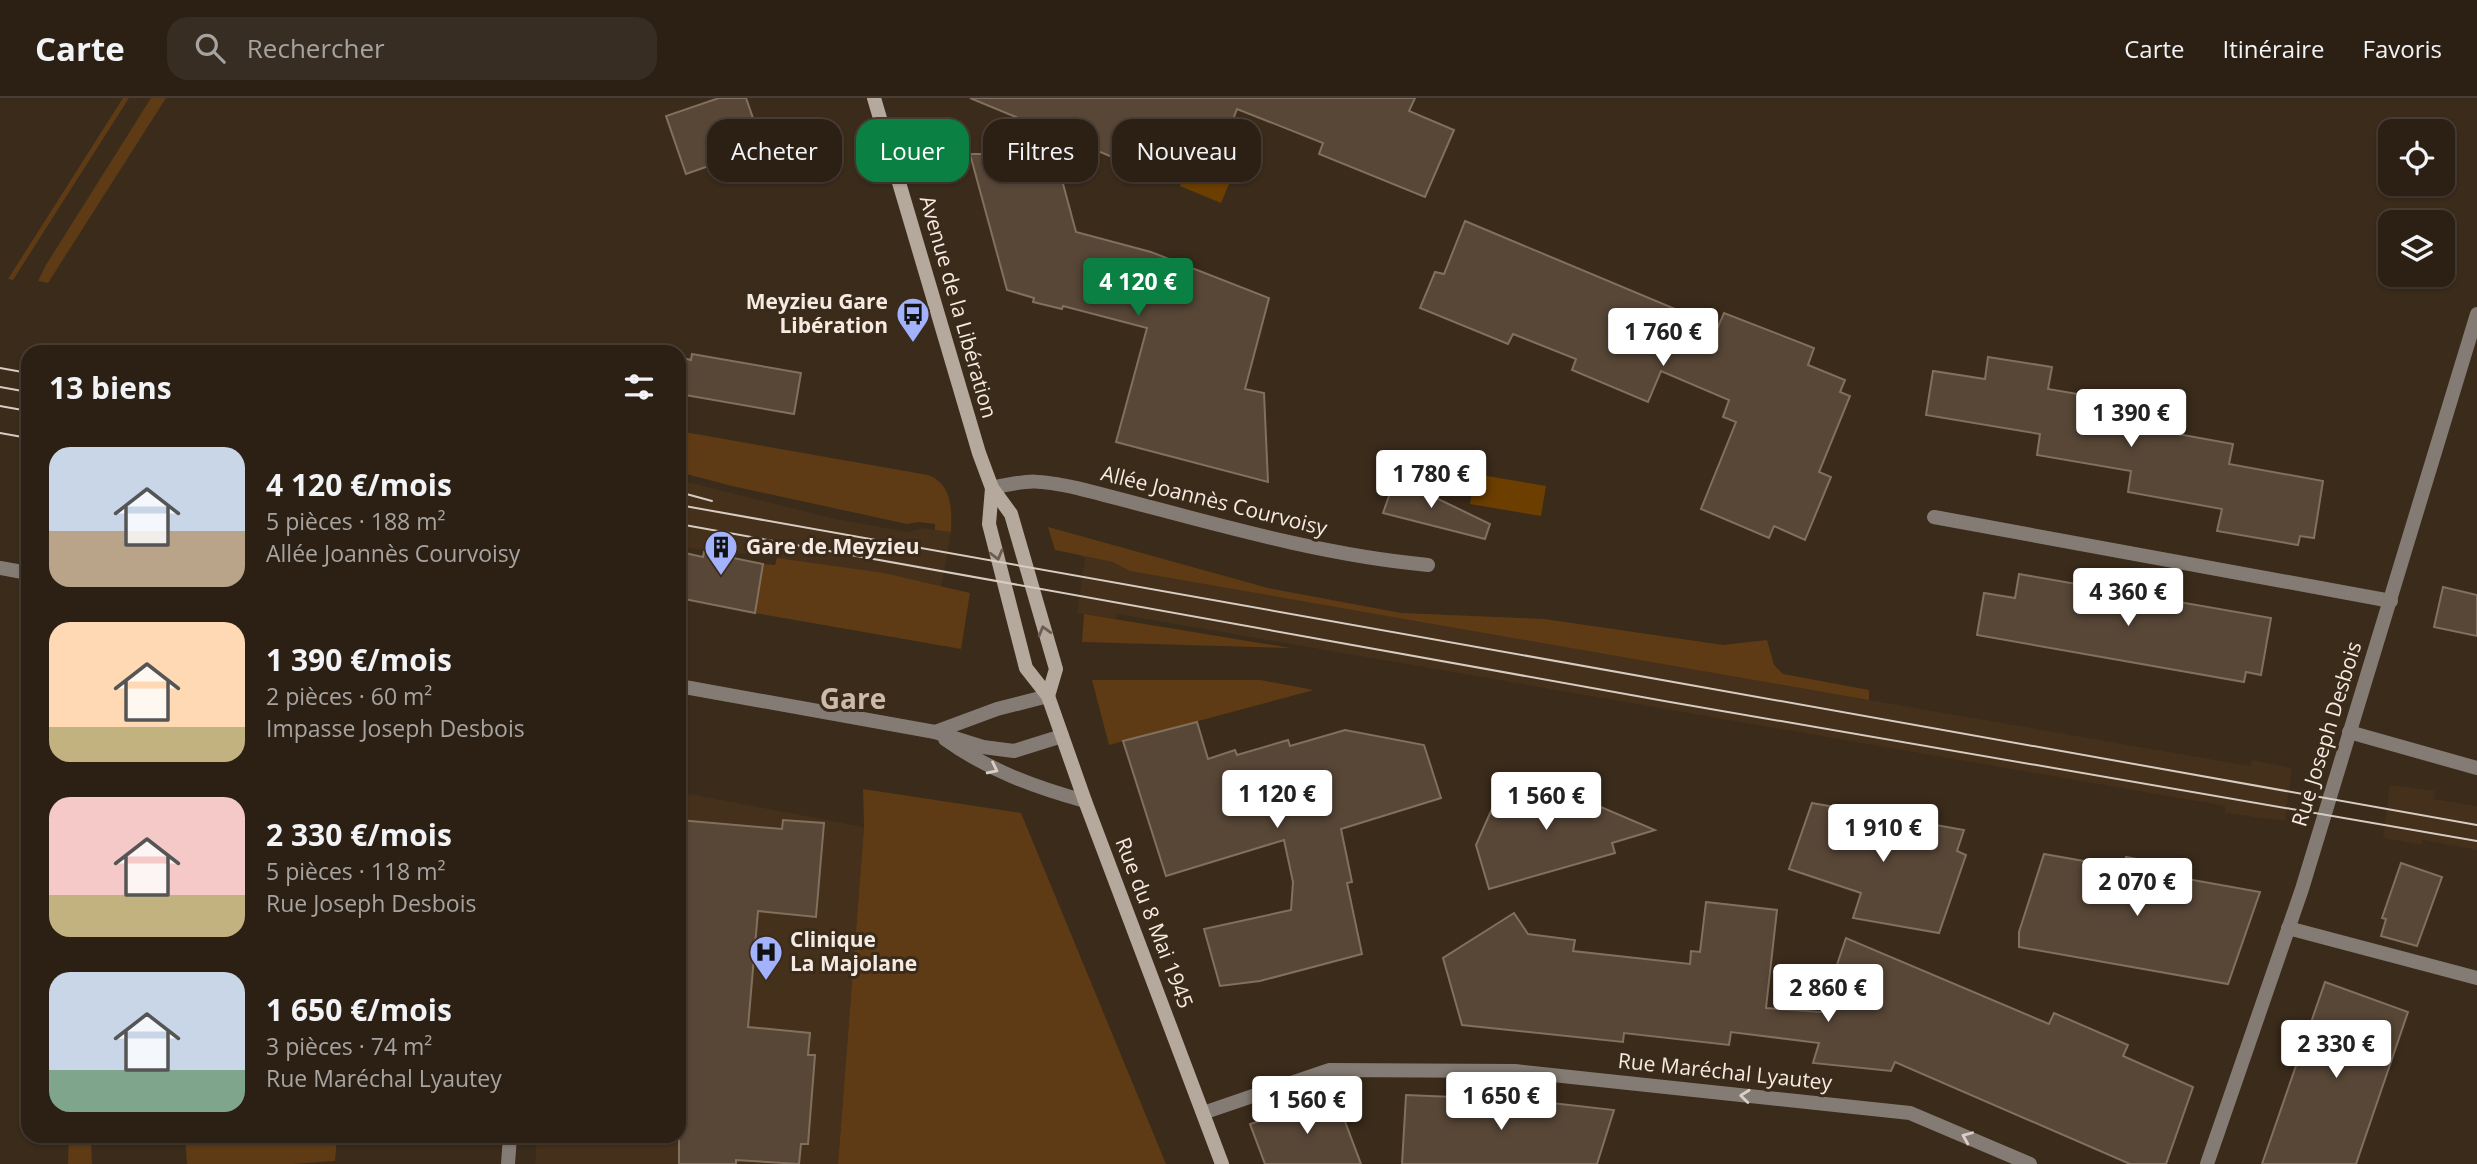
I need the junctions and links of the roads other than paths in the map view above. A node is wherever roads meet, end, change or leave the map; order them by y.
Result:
1 (874, 98) edge
2 (2477, 314) edge
3 (992, 488) junction
4 (1934, 517) dead end
5 (1428, 565) dead end
6 (0, 568) edge
7 (21, 572) edge
8 (2391, 601) junction
9 (686, 687) edge
10 (1048, 696) junction
11 (935, 732) junction
12 (2349, 732) junction
13 (1062, 736) junction
14 (2477, 768) edge
15 (1085, 801) junction
16 (2288, 928) junction
17 (2477, 978) edge
18 (1203, 1113) junction
19 (510, 1143) edge
20 (508, 1164) edge
21 (1222, 1164) edge
22 (2030, 1164) edge
23 (2207, 1164) edge

1 - 3 street, Avenue de la Libération
2 - 8 street, Rue Joseph Desbois
3 - 5 street, Allée Joannès Courvoisy
3 -> 10 street, Rue du 8 Mai 1945
10 -> 3 street, Rue du 8 Mai 1945
4 - 8 street
6 - 7 street
8 - 12 street, Rue Joseph Desbois
9 - 11 street
10 - 11 street
10 - 13 street, Rue du 8 Mai 1945
11 - 13 street
11 -> 15 street
12 - 14 street
12 - 16 street, Rue Joseph Desbois
13 - 15 street, Rue du 8 Mai 1945
15 - 18 street, Rue du 8 Mai 1945
16 - 17 street
16 - 23 street, Rue Joseph Desbois
18 - 21 street, Rue du 8 Mai 1945
22 -> 18 street, Rue Maréchal Lyautey
19 - 20 street

